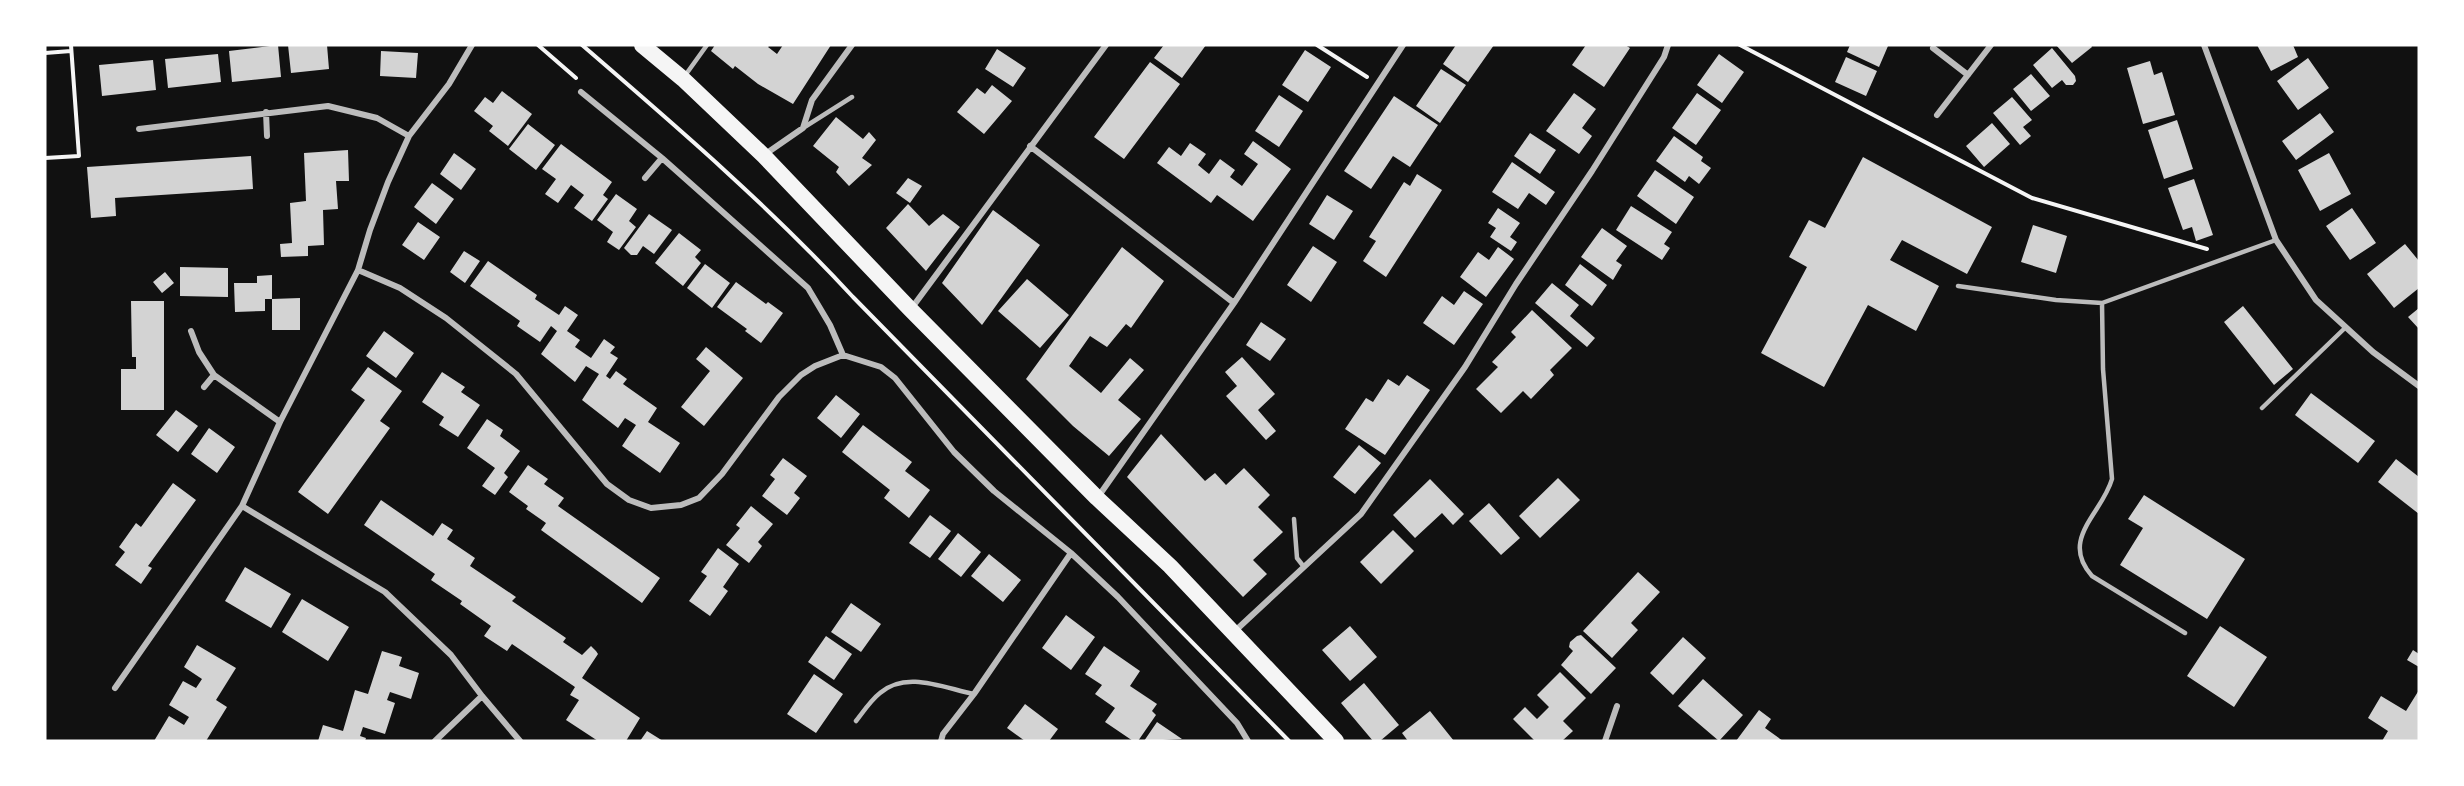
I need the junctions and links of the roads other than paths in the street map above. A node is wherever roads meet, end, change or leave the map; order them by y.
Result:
1 (472, 45) edge
2 (642, 45) edge
3 (707, 45) edge
4 (852, 45) edge
5 (1106, 45) edge
6 (1403, 45) edge
7 (1668, 45) edge
8 (1991, 45) edge
9 (2204, 45) edge
10 (1933, 48) dead end
11 (1968, 75) junction
12 (683, 80) junction
13 (581, 92) road end
14 (852, 97) dead end
15 (266, 112) junction
16 (1937, 115) dead end
17 (803, 128) junction
18 (139, 129) dead end
19 (267, 135) dead end
20 (409, 136) junction
21 (1030, 146) junction
22 (764, 156) junction
23 (662, 158) junction
24 (645, 178) dead end
25 (2276, 240) junction
26 (358, 270) junction
27 (1958, 285) dead end
28 (1234, 303) junction
29 (2102, 303) junction
30 (910, 309) junction
31 (2346, 327) junction
32 (191, 331) dead end
33 (843, 355) junction
34 (214, 375) junction
35 (2419, 386) edge
36 (204, 387) dead end
37 (2262, 408) dead end
38 (280, 422) junction
39 (1097, 498) junction
40 (242, 506) junction
41 (1294, 519) dead end
42 (1071, 553) junction
43 (1304, 567) junction
44 (2185, 633) dead end
45 (1233, 634) junction
46 (115, 688) dead end
47 (974, 694) junction
48 (482, 696) junction
49 (1617, 706) dead end
50 (856, 722) dead end
51 (435, 741) edge
52 (520, 741) edge
53 (941, 741) edge
54 (1248, 741) edge
55 (1336, 741) edge
56 (1605, 741) edge

1 - 20 street
2 - 12 highway
3 - 12 lane
4 - 17 street
5 - 21 street
6 - 28 street
7 - 43 street
8 - 11 street
9 - 25 street
10 - 11 street
11 - 16 street
12 - 22 highway
13 - 23 street
14 - 17 lane
15 - 18 street
15 - 19 street
15 - 20 street
17 - 22 street
20 - 26 street
21 - 28 street
21 - 30 street
22 - 30 highway
23 - 24 street
23 - 33 street
25 - 29 lane
25 - 31 street
26 - 33 street
26 - 38 street
27 - 29 lane
28 - 39 street
29 - 44 lane
30 - 39 highway
31 - 35 street
31 - 37 lane
32 - 34 street
33 - 42 street
34 - 36 street
34 - 38 street
38 - 40 street
39 - 45 highway
40 - 46 street
40 - 48 street
41 - 43 lane
42 - 47 street
42 - 54 street
43 - 45 street
45 - 55 highway
47 - 50 lane
47 - 53 street
48 - 51 street
48 - 52 street
49 - 56 street

